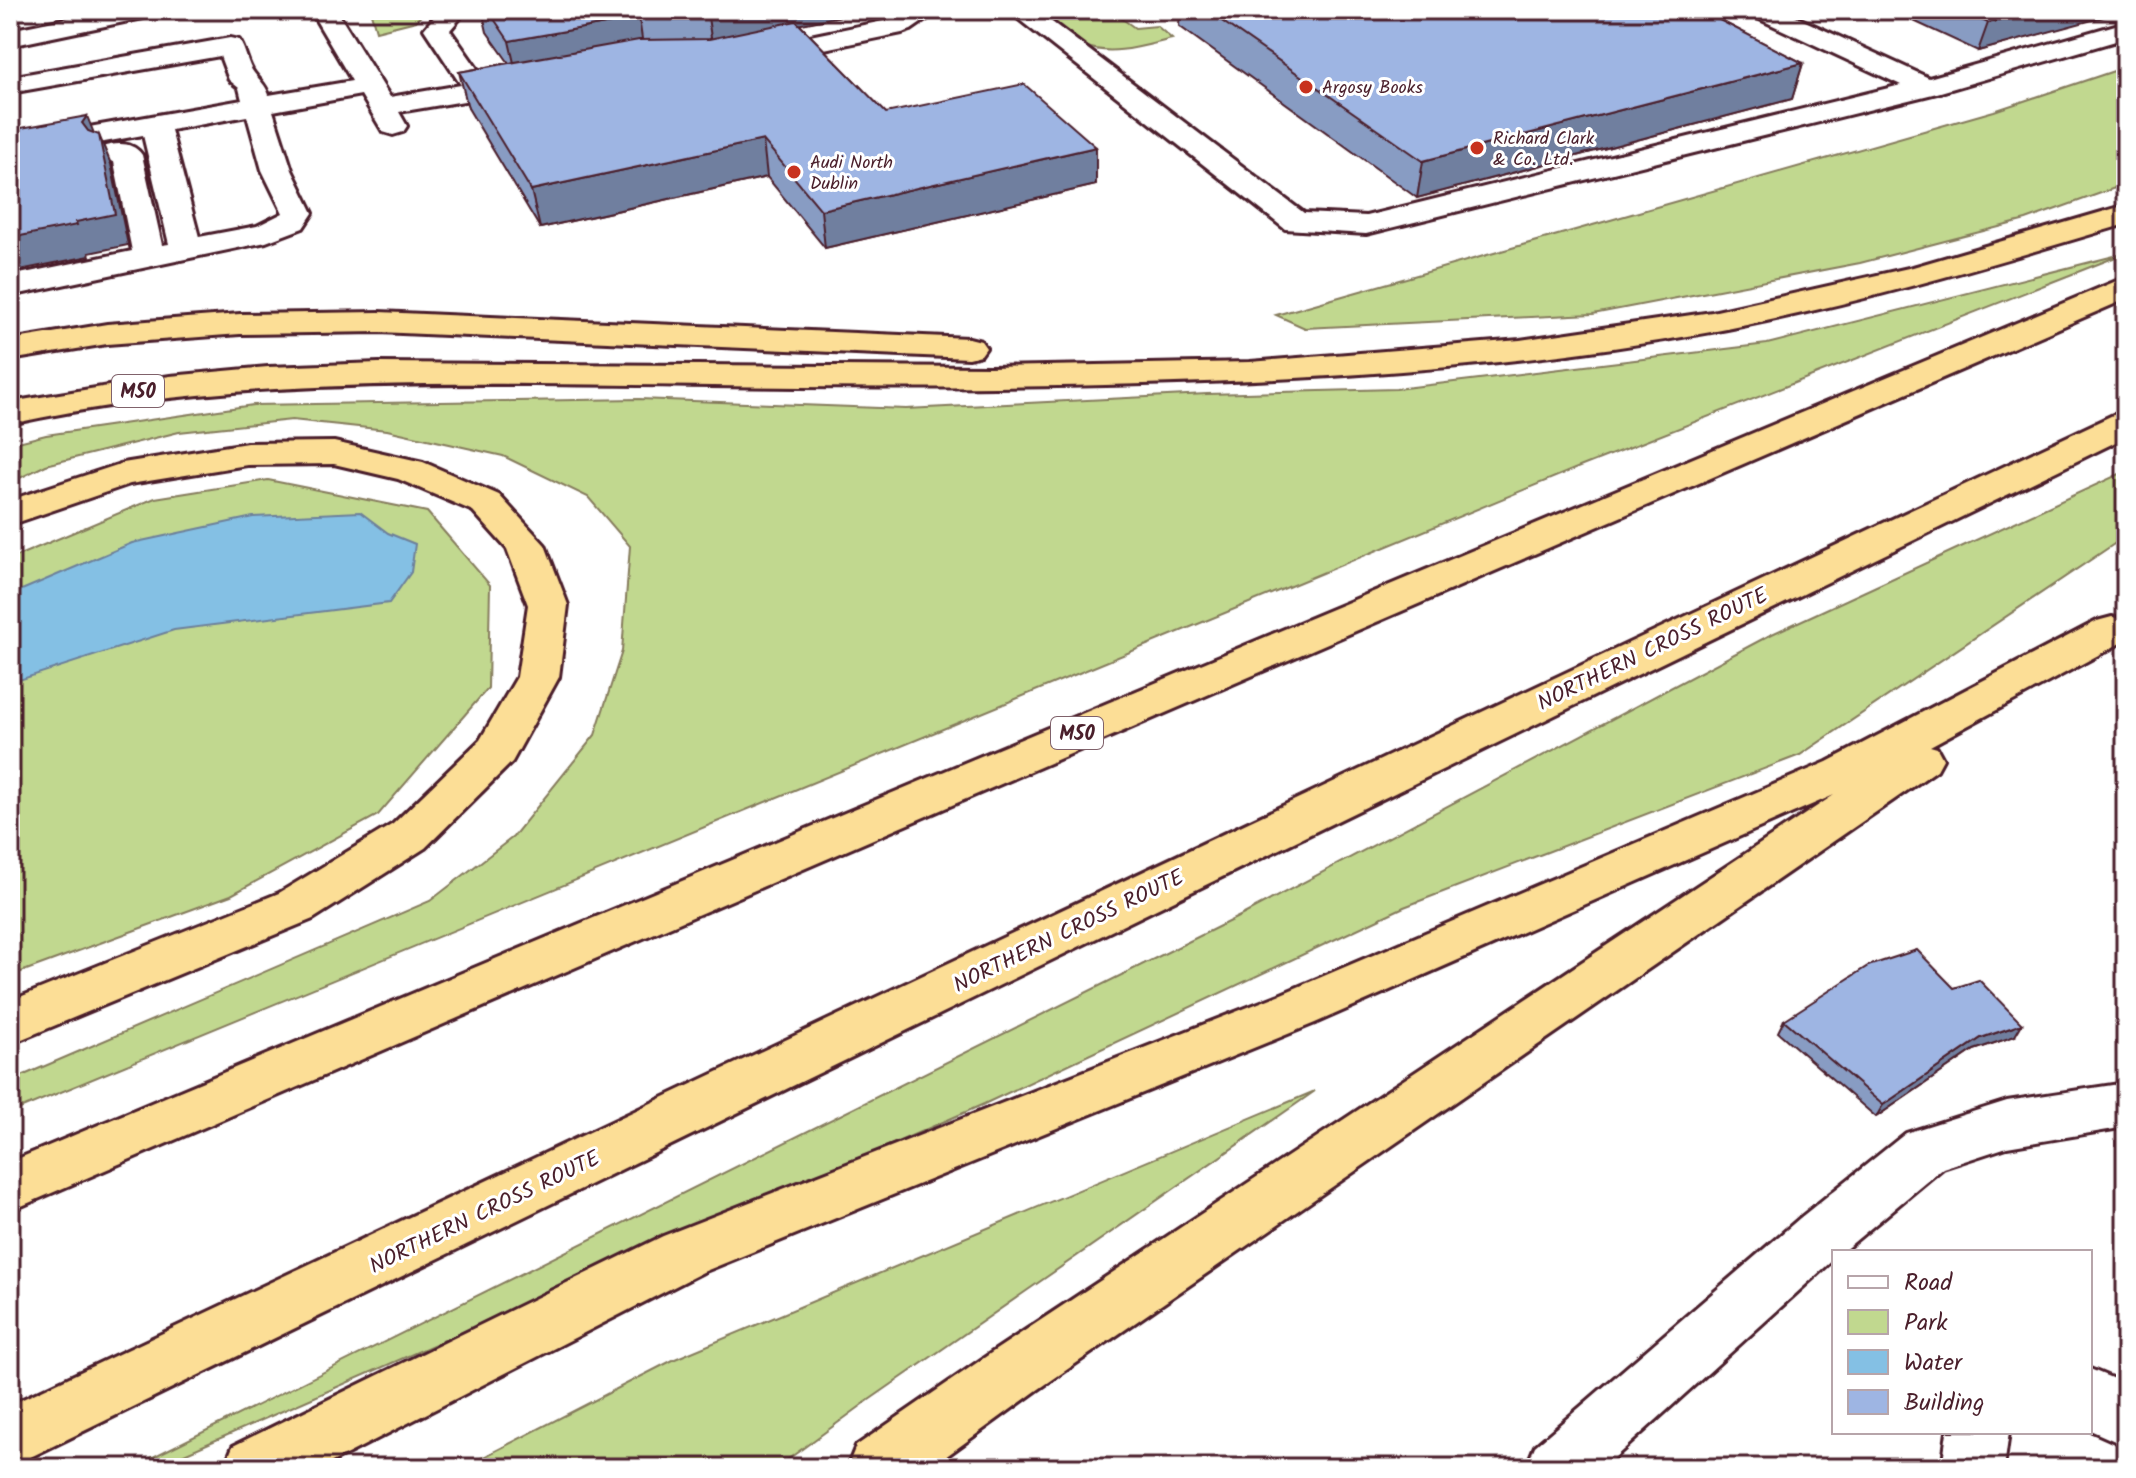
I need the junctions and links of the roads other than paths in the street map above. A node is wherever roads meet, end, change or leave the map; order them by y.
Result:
1 (323, 10) edge
2 (454, 10) edge
3 (927, 10) edge
4 (1020, 10) edge
5 (1760, 10) edge
6 (133, 11) edge
7 (10, 18) edge
8 (2126, 30) edge
9 (10, 38) edge
10 (742, 58) edge
11 (243, 80) junction
12 (10, 85) edge
13 (535, 85) edge
14 (212, 86) dead end
15 (1927, 87) junction
16 (478, 90) junction
17 (381, 106) junction
18 (257, 108) junction
19 (57, 115) dead end
20 (10, 123) edge
21 (155, 124) junction
22 (10, 150) edge
23 (112, 153) dead end
24 (2126, 214) edge
25 (186, 248) junction
26 (149, 255) junction
27 (10, 286) edge
28 (2126, 287) edge
29 (10, 350) edge
30 (1378, 362) junction
31 (10, 413) edge
32 (2126, 423) edge
33 (10, 513) edge
34 (2119, 626) edge
35 (10, 1023) edge
36 (2126, 1105) edge
37 (19, 1184) edge
38 (1830, 1244) edge
39 (2092, 1399) edge
40 (2126, 1416) edge
41 (1978, 1434) edge
42 (10, 1437) edge
43 (255, 1468) edge
44 (878, 1468) edge
45 (1557, 1468) edge
46 (1973, 1468) edge

1 - 17 street
2 - 16 street
3 - 10 street
4 - 15 street
5 - 15 street
6 - 7 street
6 - 9 street
8 - 15 street
11 - 12 street
11 - 14 street
11 - 18 street
13 - 16 street
16 - 17 street
17 - 18 street
18 - 21 street
18 - 25 street
19 - 20 street
21 - 22 street
21 - 25 street
23 - 26 street
24 - 30 highway
25 - 26 street
26 - 27 street
28 - 37 highway, M50
29 - 30 highway
30 - 31 highway, M50
32 - 42 highway, NORTHERN CROSS ROUTE
33 - 35 highway
34 - 43 highway
34 - 44 highway
36 - 38 street
38 - 45 street
39 - 40 street
41 - 46 street

